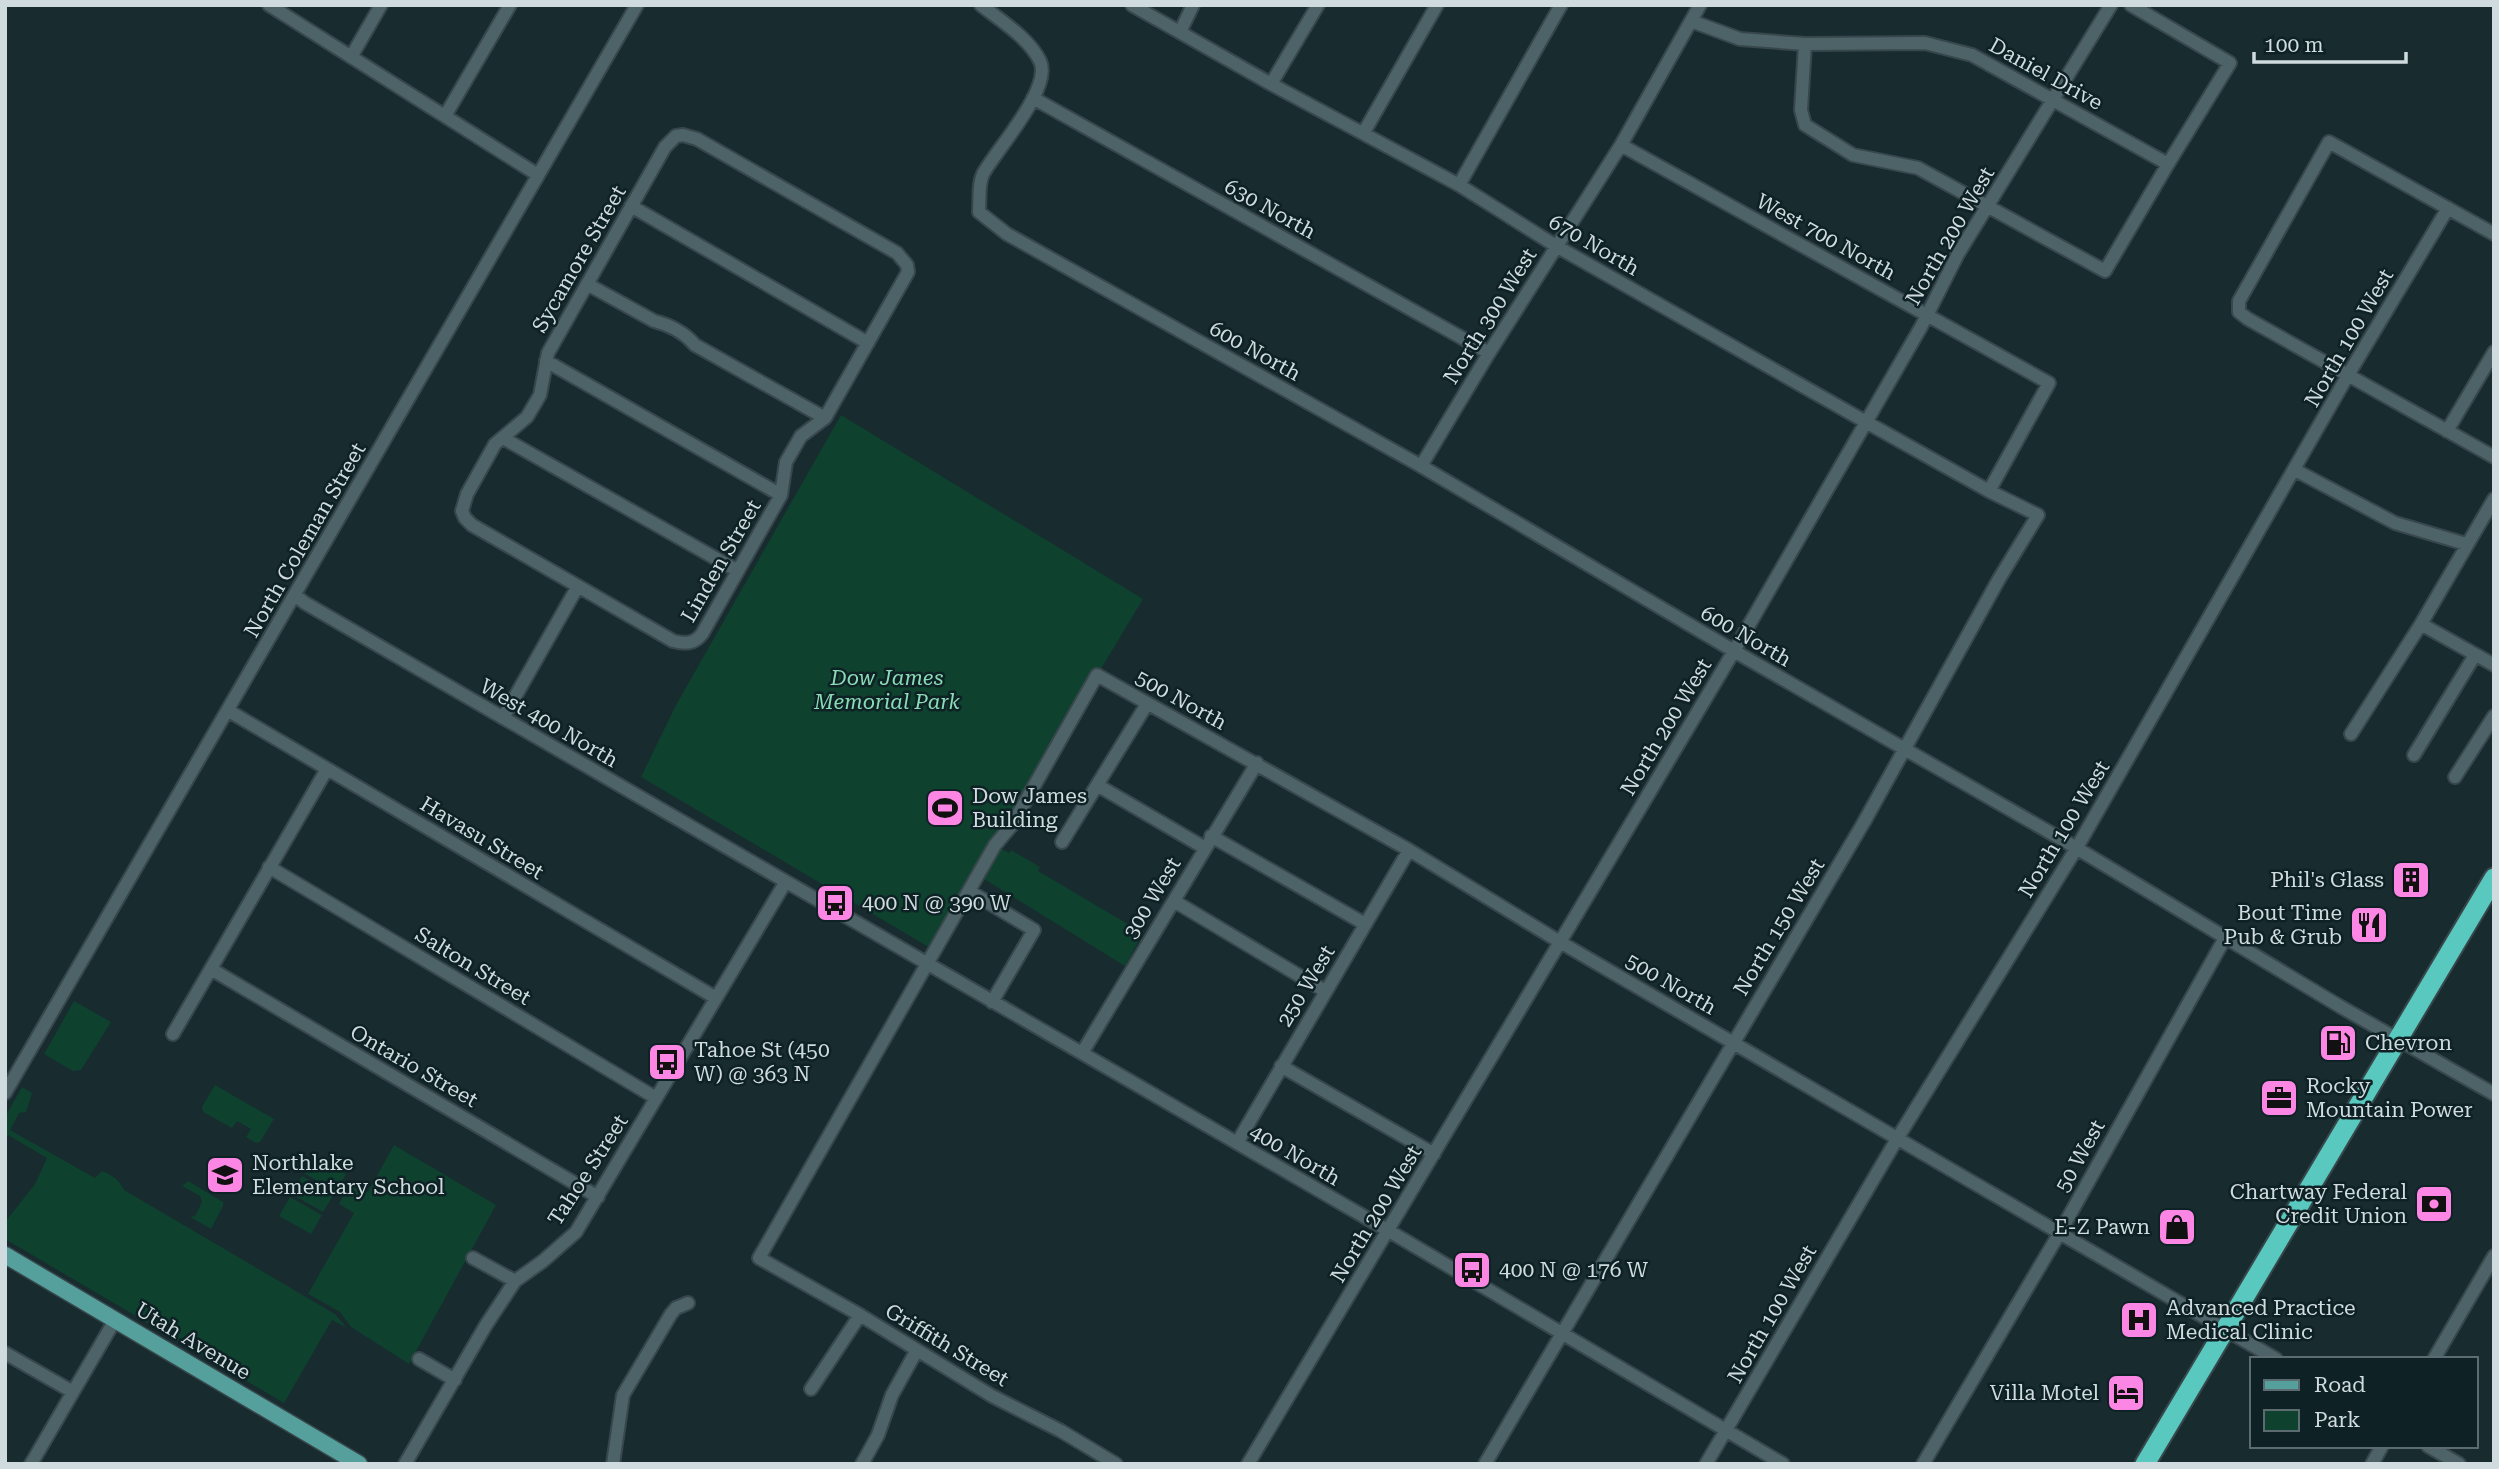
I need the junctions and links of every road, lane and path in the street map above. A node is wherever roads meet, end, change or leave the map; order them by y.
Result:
1 (269, 5) edge
2 (381, 5) edge
3 (510, 5) edge
4 (981, 5) edge
5 (1132, 5) edge
6 (1193, 5) edge
7 (1318, 5) edge
8 (1437, 5) edge
9 (1561, 5) edge
10 (1700, 5) edge
11 (2111, 5) edge
12 (2131, 5) edge
13 (635, 6) edge
14 (1691, 21) junction
15 (1180, 32) junction
16 (1805, 44) junction
17 (351, 57) junction
18 (1271, 85) junction
19 (1033, 98) junction
20 (2052, 101) junction
21 (445, 116) junction
22 (1364, 132) junction
23 (1621, 145) junction
24 (2168, 164) junction
25 (538, 175) junction
26 (1459, 185) junction
27 (631, 206) junction
28 (1988, 206) junction
29 (2448, 208) junction
30 (2494, 234) edge
31 (1556, 246) junction
32 (907, 265) joint
33 (587, 284) junction
34 (1927, 316) junction
35 (868, 343) junction
36 (2494, 352) edge
37 (1489, 353) junction
38 (546, 361) junction
39 (2348, 375) junction
40 (825, 418) junction
41 (1866, 422) junction
42 (2447, 431) junction
43 (503, 438) junction
44 (2494, 457) edge
45 (1421, 466) junction
46 (2295, 470) junction
47 (1989, 491) junction
48 (781, 495) junction
49 (2494, 499) edge
50 (462, 511) joint
51 (2038, 515) joint
52 (2466, 544) junction
53 (738, 572) junction
54 (578, 586) junction
55 (295, 595) junction
56 (2421, 624) junction
57 (1734, 651) junction
58 (2475, 655) junction
59 (2494, 665) edge
60 (1147, 704) junction
61 (229, 711) junction
62 (2494, 716) edge
63 (503, 718) junction
64 (2351, 734) dead end
65 (1905, 748) junction
66 (2414, 755) dead end
67 (1257, 763) junction
68 (327, 769) junction
69 (2455, 777) dead end
70 (1097, 785) junction
71 (1062, 842) dead end
72 (1208, 842) junction
73 (2076, 849) junction
74 (1409, 850) junction
75 (269, 867) junction
76 (2494, 878) edge
77 (785, 883) junction
78 (969, 891) junction
79 (1174, 901) junction
80 (1365, 924) junction
81 (2225, 938) junction
82 (1560, 942) junction
83 (926, 965) junction
84 (211, 969) junction
85 (1325, 991) junction
86 (716, 998) junction
87 (992, 1002) junction
88 (173, 1034) dead end
89 (2397, 1039) junction
90 (1733, 1042) junction
91 (1082, 1053) junction
92 (1281, 1066) junction
93 (5, 1093) edge
94 (2494, 1094) edge
95 (656, 1098) junction
96 (1897, 1139) junction
97 (1237, 1143) junction
98 (1434, 1154) junction
99 (598, 1197) junction
100 (1389, 1231) junction
101 (2059, 1234) junction
102 (5, 1255) edge
103 (2494, 1256) edge
104 (472, 1258) dead end
105 (514, 1281) junction
106 (688, 1303) dead end
107 (860, 1315) junction
108 (115, 1320) junction
109 (2225, 1329) junction
110 (1562, 1335) junction
111 (917, 1350) junction
112 (5, 1353) edge
113 (2273, 1357) edge
114 (2435, 1357) edge
115 (419, 1359) dead end
116 (455, 1380) junction
117 (811, 1389) dead end
118 (73, 1392) junction
119 (1726, 1431) junction
120 (2381, 1448) edge
121 (2431, 1448) edge
122 (31, 1464) edge
123 (359, 1464) edge
124 (405, 1464) edge
125 (614, 1464) edge
126 (862, 1464) edge
127 (1116, 1464) edge
128 (1248, 1464) edge
129 (1485, 1464) edge
130 (1706, 1464) edge
131 (1783, 1464) edge
132 (1923, 1464) edge
133 (2145, 1464) edge
134 (2372, 1464) edge
135 (2459, 1464) edge

1 - 17 street
2 - 17 street
3 - 21 street
4 - 19 street
5 - 15 street, 670 North
6 - 15 street
7 - 18 street
8 - 22 street
9 - 26 street
10 - 14 street, North 300 West
11 - 20 street, North 200 West
12 - 24 street
13 - 25 street, North Coleman Street
14 - 16 street, Daniel Drive
14 - 23 street, North 300 West
15 - 18 street, 670 North
16 - 20 street, Daniel Drive
16 - 28 street
17 - 21 street
18 - 22 street, 670 North
19 - 37 street, 630 North
19 - 45 street, 600 North
20 - 24 street, Daniel Drive
20 - 28 street, North 200 West
21 - 25 street
22 - 26 street, 670 North
23 - 31 street, North 300 West
23 - 34 street, West 700 North
24 - 28 street
25 - 55 street, North Coleman Street
26 - 31 street, 670 North
27 - 32 street, Sycamore Street
27 - 33 street, Sycamore Street
27 - 35 street
28 - 34 street, North 200 West
29 - 30 street
29 - 39 street, North 100 West
29 - 39 street
31 - 37 street, North 300 West
31 - 41 street, 670 North
32 - 35 street, Linden Street
33 - 38 street, Sycamore Street
33 - 40 street
34 - 41 street, North 200 West
34 - 47 street, West 700 North
35 - 40 street, Linden Street
36 - 42 street
37 - 45 street, North 300 West
38 - 43 street, Sycamore Street
38 - 48 street
39 - 42 street
39 - 46 street, North 100 West
40 - 48 street, Linden Street
41 - 47 street, 670 North
41 - 57 street, North 200 West
42 - 44 street
43 - 50 street, Sycamore Street
43 - 53 street
45 - 57 street, 600 North
46 - 52 street
46 - 73 street, North 100 West
47 - 51 street, 670 North
48 - 53 street, Linden Street
49 - 52 street
50 - 54 street, Linden Street
51 - 65 street, North 150 West
52 - 56 street
53 - 54 street, Linden Street
54 - 63 street
55 - 61 street, North Coleman Street
55 - 63 street, West 400 North
56 - 58 street
56 - 64 street
57 - 65 street, 600 North
57 - 82 street, North 200 West
58 - 59 street
58 - 66 street
60 - 67 street, 500 North
60 - 70 street
60 - 78 street, 500 North
61 - 68 street, Havasu Street
61 - 93 street, North Coleman Street
62 - 69 street
63 - 77 street, West 400 North
65 - 73 street, 600 North
65 - 90 street, North 150 West
67 - 72 street, 300 West
67 - 74 street, 500 North
68 - 75 street
68 - 86 street, Havasu Street
70 - 71 street
70 - 72 street
72 - 79 street, 300 West
72 - 80 street
73 - 81 street, 600 North
73 - 96 street, North 100 West
74 - 80 street, 250 West
74 - 82 street, 500 North
75 - 84 street
75 - 95 street, Salton Street
76 - 89 highway
77 - 83 street, 400 North
77 - 86 street, Tahoe Street
78 - 83 street
78 - 87 street
79 - 85 street
79 - 91 street, 300 West
80 - 85 street, 250 West
81 - 89 street, 600 North
81 - 101 street, 50 West
82 - 90 street, 500 North
82 - 98 street, North 200 West
83 - 87 street, 400 North
83 - 107 street, Griffith Street
84 - 88 street
84 - 99 street, Ontario Street
85 - 92 street, 250 West
86 - 95 street, Tahoe Street
87 - 91 street, 400 North
89 - 94 street, 600 North
89 - 109 highway
90 - 96 street, 500 North
90 - 110 street, North 150 West
91 - 97 street, 400 North
92 - 97 street, 250 West
92 - 98 street
95 - 99 street, Tahoe Street
96 - 101 street, 500 North
96 - 119 street, North 100 West
97 - 100 street, 400 North
98 - 100 street, North 200 West
99 - 105 street, Tahoe Street
100 - 110 street, 400 North
100 - 128 street, North 200 West
101 - 109 street, 500 North
101 - 132 street, 50 West
102 - 108 main road, Utah Avenue
103 - 114 street
104 - 105 street
105 - 116 street, Tahoe Street
106 - 125 street
107 - 111 street, Griffith Street
107 - 117 street
108 - 118 street
108 - 123 main road, Utah Avenue
109 - 113 street, 500 North
109 - 133 highway
110 - 119 street, 400 North
110 - 129 street, North 150 West
111 - 126 street
111 - 127 street, Griffith Street
112 - 118 street
115 - 116 street
116 - 124 street, Tahoe Street
118 - 122 street
119 - 130 street, North 100 West
119 - 131 street, 400 North
120 - 134 street
121 - 135 street

